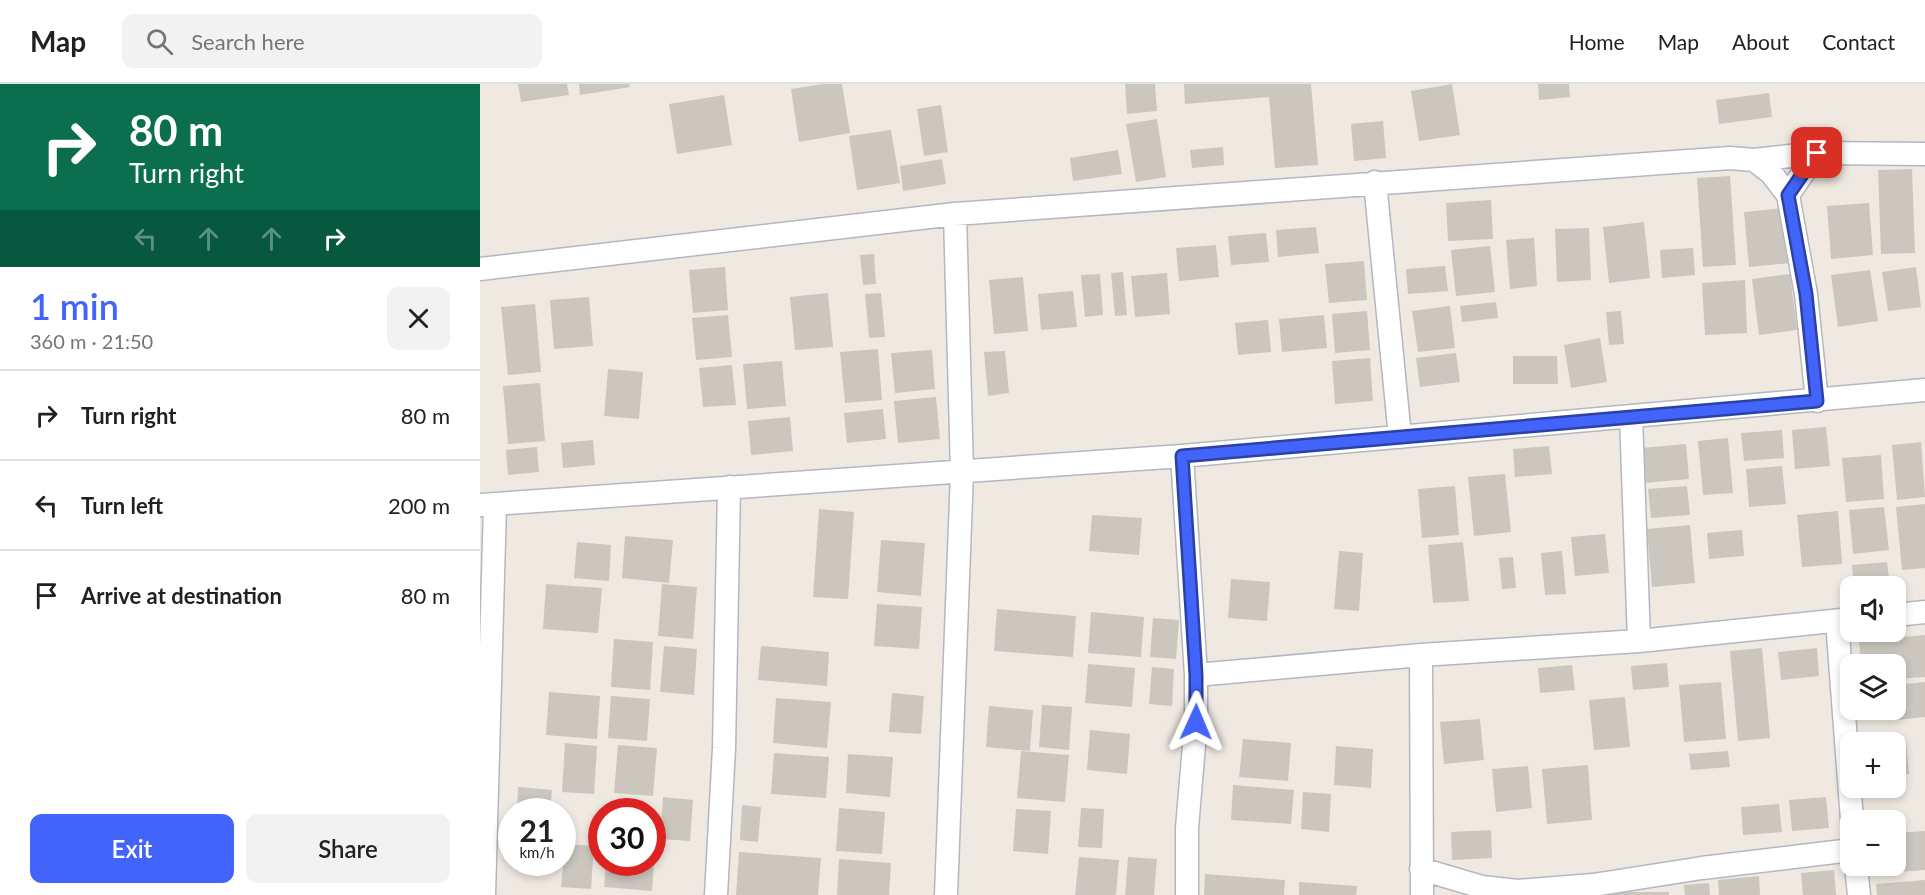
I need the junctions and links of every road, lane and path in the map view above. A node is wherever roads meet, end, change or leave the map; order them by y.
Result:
1 (1817, 153) junction
2 (1925, 154) edge
3 (1754, 160) junction
4 (1375, 182) junction
5 (1788, 195) junction
6 (955, 214) junction
7 (484, 265) edge
8 (1925, 390) edge
9 (1817, 401) junction
10 (1630, 416) junction
11 (1400, 437) junction
12 (1182, 456) junction
13 (962, 472) junction
14 (729, 487) junction
15 (487, 505) edge
16 (1925, 612) edge
17 (1906, 614) edge
18 (1840, 620) edge
19 (1640, 641) junction
20 (1845, 642) edge
21 (1421, 656) junction
22 (1196, 675) junction
23 (484, 738) edge
24 (1852, 810) edge
25 (1840, 851) edge
26 (1421, 869) junction
27 (1857, 876) edge
28 (484, 895) edge
29 (716, 895) edge
30 (946, 895) edge
31 (1187, 895) edge
32 (1422, 895) edge
33 (1859, 895) edge

1 - 2 street
1 - 3 street
1 - 5 street
3 - 4 street
3 - 5 street
4 - 6 street
4 - 11 street
5 - 9 street
6 - 7 street
6 - 13 street
8 - 9 street
9 - 10 street
10 - 11 street
10 - 19 street
11 - 12 street
12 - 13 street
12 - 22 street
13 - 14 street
13 - 30 street
14 - 15 street
14 - 29 street
15 - 23 street
16 - 17 street
18 - 19 street
19 - 21 street
20 - 24 street
21 - 22 street
21 - 26 street
22 - 31 street
23 - 28 street
25 - 26 street
26 - 32 street
27 - 33 street

